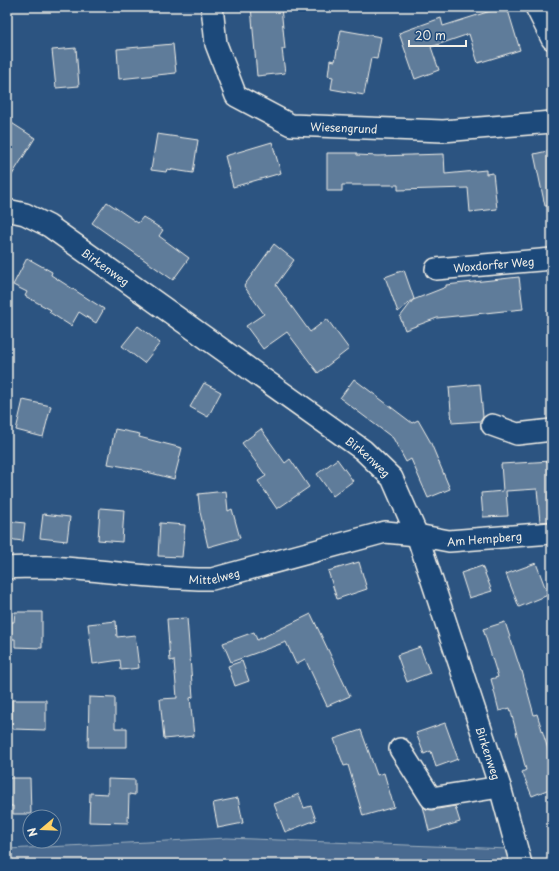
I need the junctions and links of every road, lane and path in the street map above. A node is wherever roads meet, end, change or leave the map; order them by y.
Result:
1 (212, 7) edge
2 (536, 7) edge
3 (552, 39) edge
4 (552, 122) edge
5 (7, 210) edge
6 (552, 259) edge
7 (436, 270) dead end
8 (492, 425) dead end
9 (552, 430) edge
10 (552, 533) edge
11 (417, 535) junction
12 (7, 568) edge
13 (400, 749) dead end
14 (500, 787) junction
15 (521, 864) edge

1 - 4 street, Wiesengrund
2 - 3 street
5 - 11 street, Birkenweg
6 - 7 street, Woxdorfer Weg
8 - 9 street
10 - 11 street, Am Hempberg
11 - 12 street, Mittelweg
11 - 14 street, Birkenweg
13 - 14 street
14 - 15 street, Birkenweg

